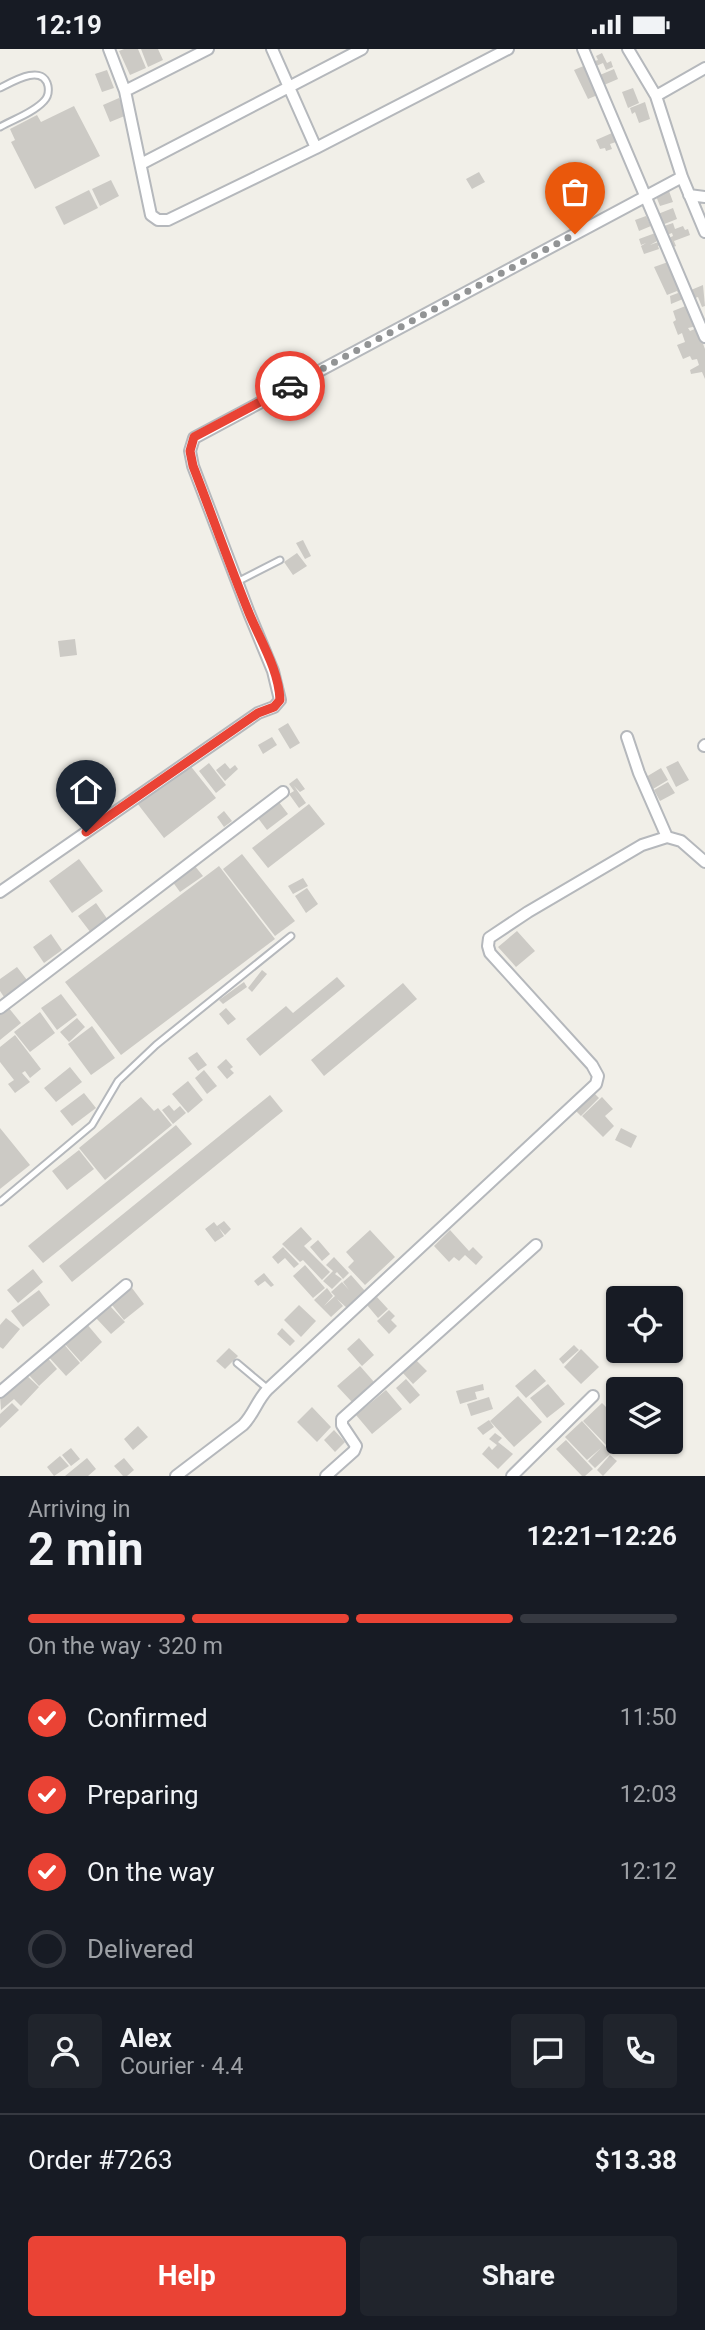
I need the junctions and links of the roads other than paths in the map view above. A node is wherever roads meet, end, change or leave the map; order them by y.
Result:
1 (108, 49) edge
2 (208, 49) edge
3 (272, 49) edge
4 (362, 49) edge
5 (508, 49) edge
6 (583, 49) edge
7 (628, 49) edge
8 (705, 68) edge
9 (290, 86) junction
10 (0, 88) edge
11 (125, 91) junction
12 (656, 96) junction
13 (0, 127) edge
14 (316, 148) junction
15 (141, 164) junction
16 (682, 177) junction
17 (689, 195) junction
18 (647, 196) junction
19 (705, 197) edge
20 (705, 232) edge
21 (705, 337) edge
22 (280, 560) dead end
23 (237, 582) junction
24 (627, 737) dead end
25 (283, 792) dead end
26 (667, 837) junction
27 (705, 862) edge
28 (0, 892) edge
29 (291, 936) dead end
30 (0, 1008) edge
31 (0, 1202) edge
32 (536, 1245) dead end
33 (126, 1285) dead end
34 (237, 1363) dead end
35 (268, 1389) junction
36 (0, 1392) edge
37 (593, 1396) dead end
38 (176, 1476) edge
39 (326, 1476) edge
40 (512, 1476) edge

1 - 11 street
2 - 11 street
3 - 9 street
4 - 9 street
5 - 14 street
6 - 18 street
7 - 12 street
8 - 12 street
9 - 14 street
9 - 15 street
10 - 13 lane
11 - 15 street
12 - 16 street
14 - 15 street
16 - 17 street
16 - 18 street
17 - 19 street
17 - 20 street
18 - 21 street
18 - 23 street
22 - 23 lane
23 - 28 street
24 - 26 street
25 - 30 street
26 - 27 street
26 - 35 street
29 - 31 lane
32 - 39 street
33 - 36 street
34 - 35 lane
35 - 38 street
37 - 40 street

